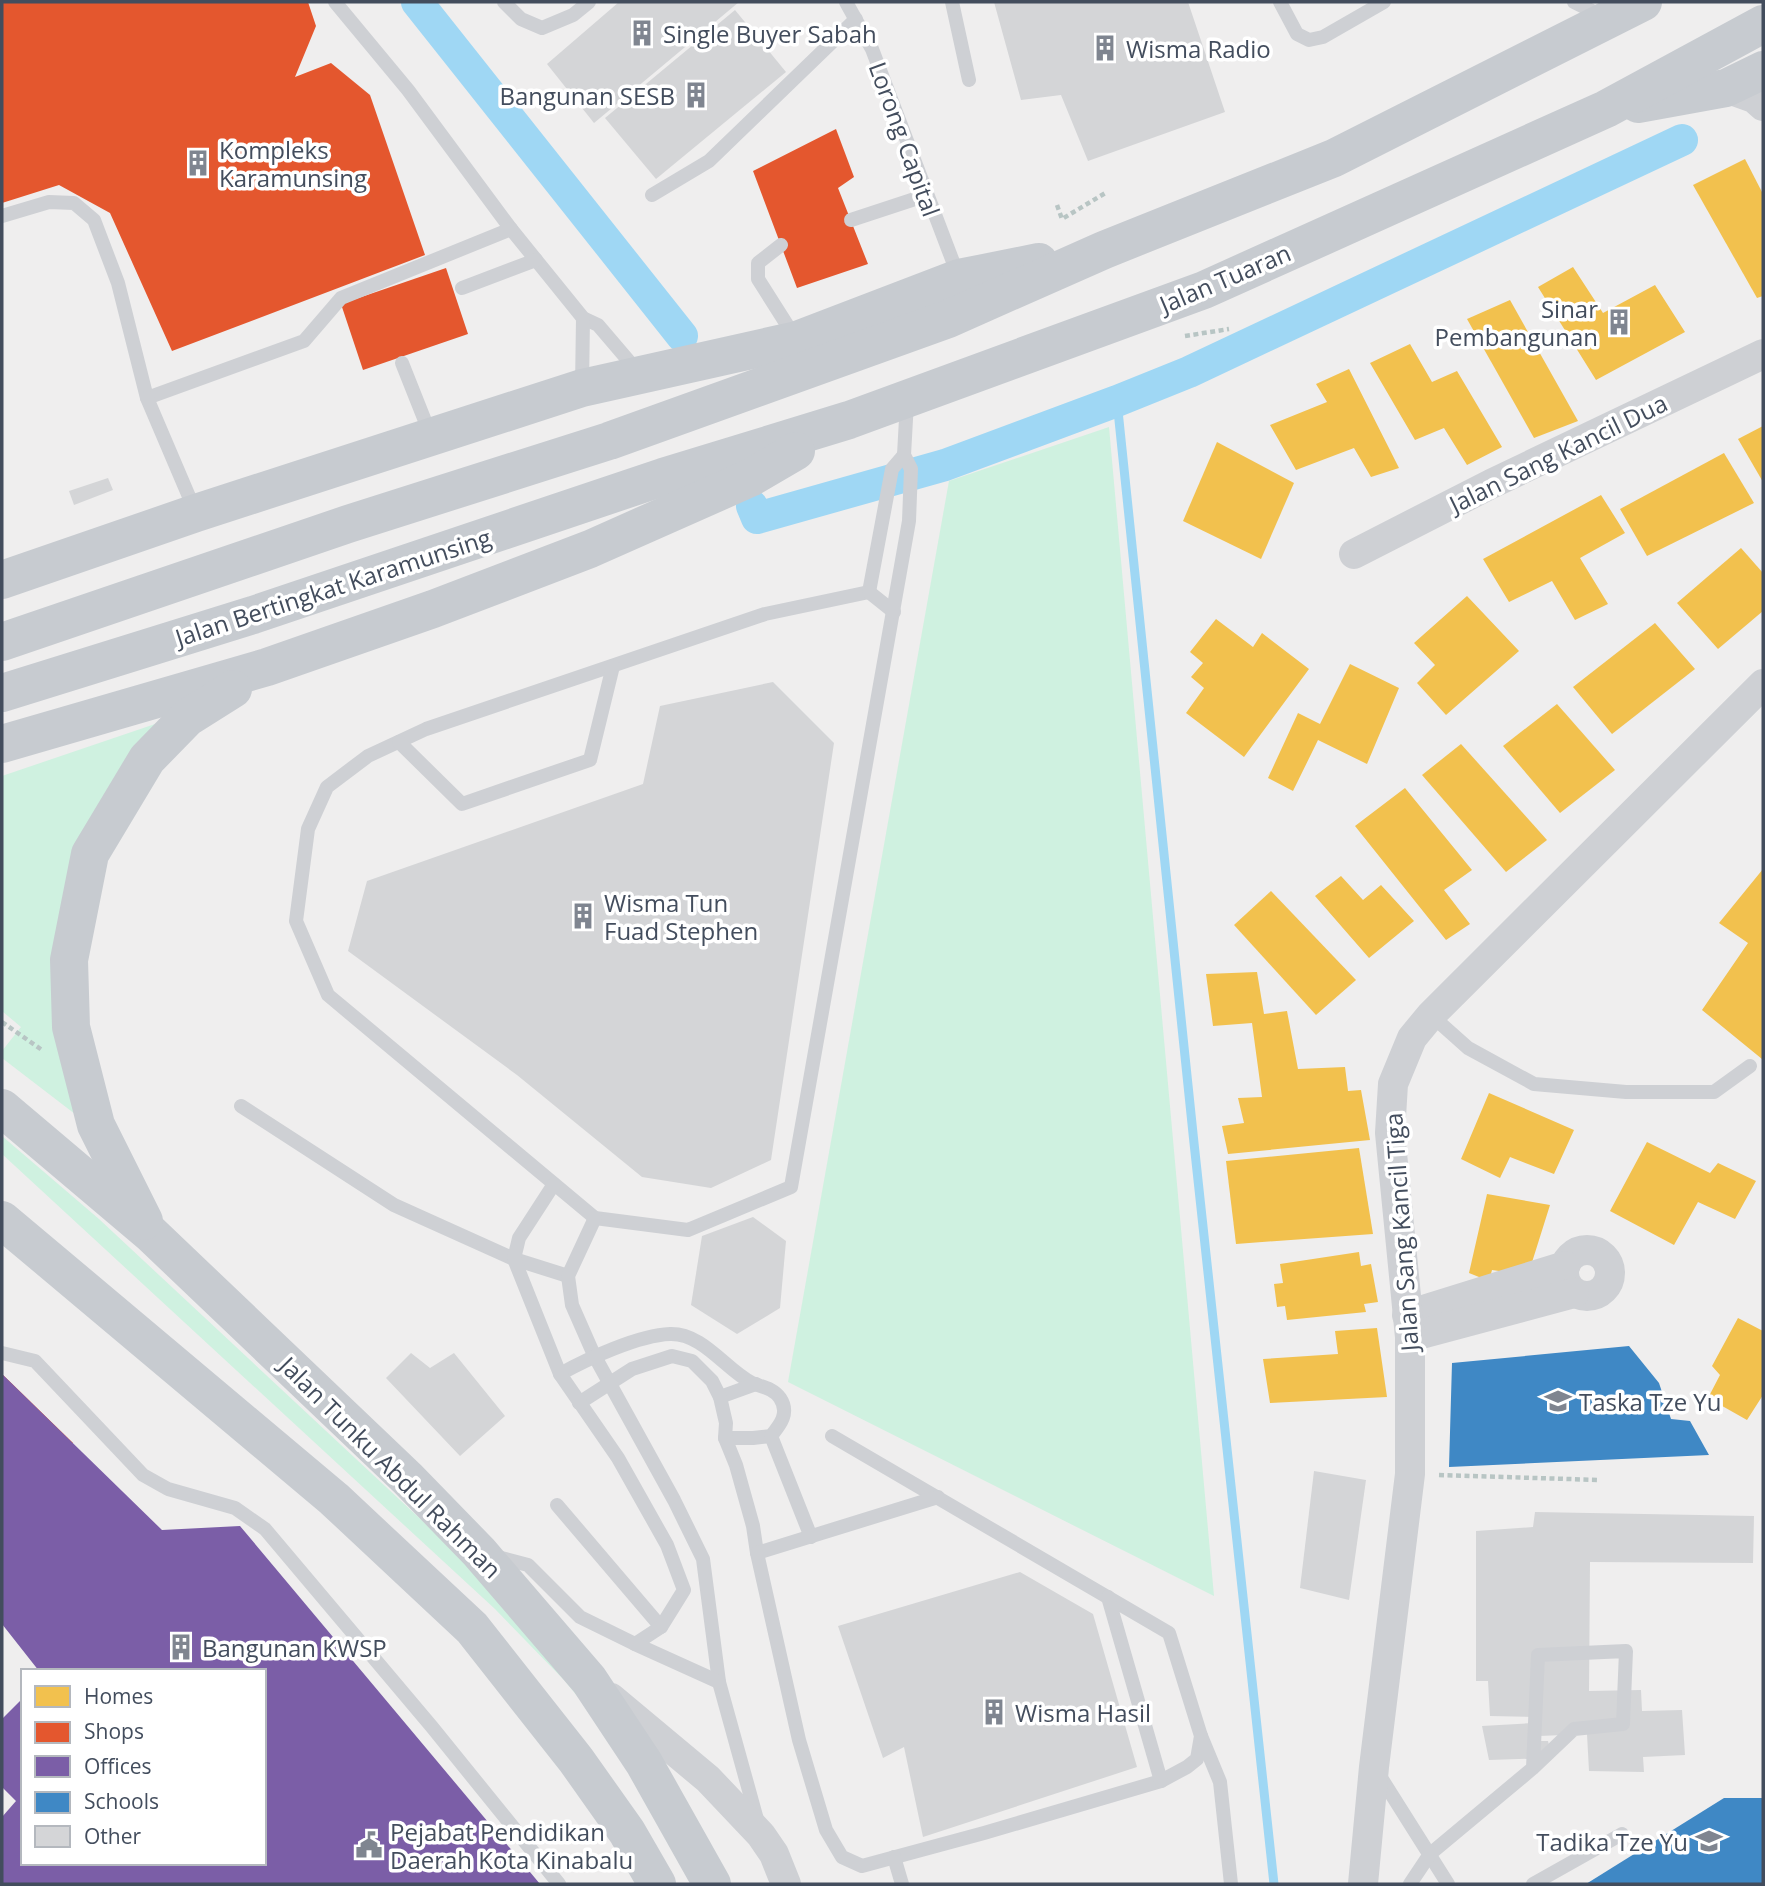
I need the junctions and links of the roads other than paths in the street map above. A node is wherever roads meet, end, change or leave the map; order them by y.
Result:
1 (335, 2) edge
2 (503, 2) edge
3 (589, 2) edge
4 (846, 2) edge
5 (951, 2) edge
6 (1280, 2) edge
7 (1384, 2) edge
8 (1574, 2) edge
9 (1643, 2) edge
10 (856, 19) junction
11 (1609, 20) junction
12 (1763, 24) edge
13 (1763, 70) edge
14 (969, 80) dead end
15 (1726, 88) junction
16 (1763, 106) edge
17 (1606, 109) junction
18 (652, 195) dead end
19 (927, 195) junction
20 (2, 216) edge
21 (851, 220) dead end
22 (510, 229) junction
23 (781, 245) dead end
24 (1104, 250) junction
25 (536, 260) junction
26 (959, 278) junction
27 (462, 288) dead end
28 (583, 318) junction
29 (797, 340) junction
30 (1763, 354) edge
31 (402, 363) dead end
32 (639, 374) junction
33 (582, 388) junction
34 (147, 398) junction
35 (907, 398) junction
36 (849, 420) junction
37 (432, 437) junction
38 (904, 455) junction
39 (663, 477) joint
40 (196, 513) junction
41 (1353, 554) dead end
42 (2, 580) edge
43 (869, 592) junction
44 (894, 612) junction
45 (2, 642) edge
46 (613, 666) junction
47 (267, 667) junction
48 (1763, 684) edge
49 (2, 693) edge
50 (399, 742) junction
51 (2, 744) edge
52 (1431, 1015) junction
53 (1750, 1066) dead end
54 (241, 1106) dead end
55 (2, 1108) edge
56 (554, 1184) junction
57 (595, 1218) junction
58 (2, 1220) edge
59 (151, 1234) junction
60 (514, 1259) junction
61 (568, 1276) junction
62 (1569, 1279) dead end
63 (1409, 1326) junction
64 (2, 1353) edge
65 (594, 1355) junction
66 (560, 1374) junction
67 (610, 1384) junction
68 (756, 1384) junction
69 (720, 1397) junction
70 (579, 1403) junction
71 (771, 1436) junction
72 (832, 1436) dead end
73 (725, 1438) junction
74 (938, 1497) junction
75 (557, 1505) dead end
76 (811, 1537) junction
77 (479, 1552) junction
78 (757, 1553) junction
79 (1108, 1597) junction
80 (661, 1627) junction
81 (635, 1644) junction
82 (589, 1680) junction
83 (719, 1682) junction
84 (1201, 1736) junction
85 (1374, 1767) junction
86 (1533, 1768) junction
87 (1161, 1781) junction
88 (1622, 1834) dead end
89 (761, 1835) junction
90 (1430, 1854) junction
91 (894, 1857) junction
92 (559, 1884) edge
93 (657, 1884) edge
94 (712, 1884) edge
95 (786, 1884) edge
96 (902, 1884) edge
97 (1231, 1884) edge
98 (1363, 1884) edge
99 (1410, 1884) edge
100 (1448, 1884) edge
101 (1533, 1884) edge

1 - 22 lane
2 - 3 lane
4 - 10 lane, Lorong Capital
5 - 14 lane
6 - 7 lane
8 - 11 lane
9 - 11 main road
10 - 18 lane
10 - 19 lane, Lorong Capital
11 - 24 main road
12 - 17 main road, Jalan Tuaran
13 - 15 main road
15 - 16 street
15 - 17 main road
17 - 35 main road, Jalan Tuaran
19 - 21 lane
19 - 26 lane, Lorong Capital
20 - 34 lane
22 - 25 lane
22 - 34 lane
23 - 29 lane
24 - 26 main road
24 - 45 main road
25 - 27 lane
25 - 28 lane
26 - 29 main road
28 - 32 lane
28 - 33 lane
29 - 32 main road
30 - 41 street, Jalan Sang Kancil Dua
31 - 37 lane
32 - 33 main road
33 - 37 main road
34 - 40 lane
35 - 36 main road, Jalan Tuaran
35 - 38 lane
36 - 39 main road, Jalan Tuaran
36 - 47 main road
37 - 40 main road
38 - 43 lane
38 - 44 lane
39 - 49 main road, Jalan Bertingkat Karamunsing
40 - 42 main road
43 - 44 lane
43 - 46 lane
44 - 57 lane
46 - 50 lane
46 - 50 lane
47 - 51 main road
47 - 59 main road
48 - 52 street, Jalan Sang Kancil Tiga
50 - 56 lane
52 - 53 lane
52 - 63 street, Jalan Sang Kancil Tiga
54 - 60 lane
55 - 59 main road, Jalan Tunku Abdul Rahman
56 - 57 lane
56 - 60 lane
57 - 61 lane
58 - 93 main road
59 - 77 main road, Jalan Tunku Abdul Rahman
60 - 61 lane
60 - 66 lane
61 - 65 lane
62 - 63 street
63 - 85 street, Jalan Sang Kancil Tiga
64 - 92 lane
65 - 66 lane
65 - 67 lane
65 - 68 lane
66 - 70 lane
67 - 69 lane
67 - 70 lane
67 - 83 lane
68 - 69 lane
68 - 71 lane
69 - 73 lane
70 - 80 lane
71 - 73 lane
71 - 76 lane
72 - 74 lane
73 - 78 lane
74 - 76 lane
74 - 79 lane
75 - 80 lane
76 - 78 lane
77 - 81 lane
77 - 82 main road, Jalan Tunku Abdul Rahman
78 - 91 lane
79 - 84 lane
79 - 87 lane
80 - 81 lane
81 - 83 lane
82 - 89 street
82 - 94 main road, Jalan Tunku Abdul Rahman
83 - 89 lane
84 - 87 lane
84 - 97 lane
85 - 90 lane
85 - 98 street, Jalan Sang Kancil Tiga
86 - 86 lane
86 - 90 lane
87 - 91 lane
88 - 101 lane
89 - 95 street
90 - 99 lane
90 - 100 lane
91 - 96 lane

